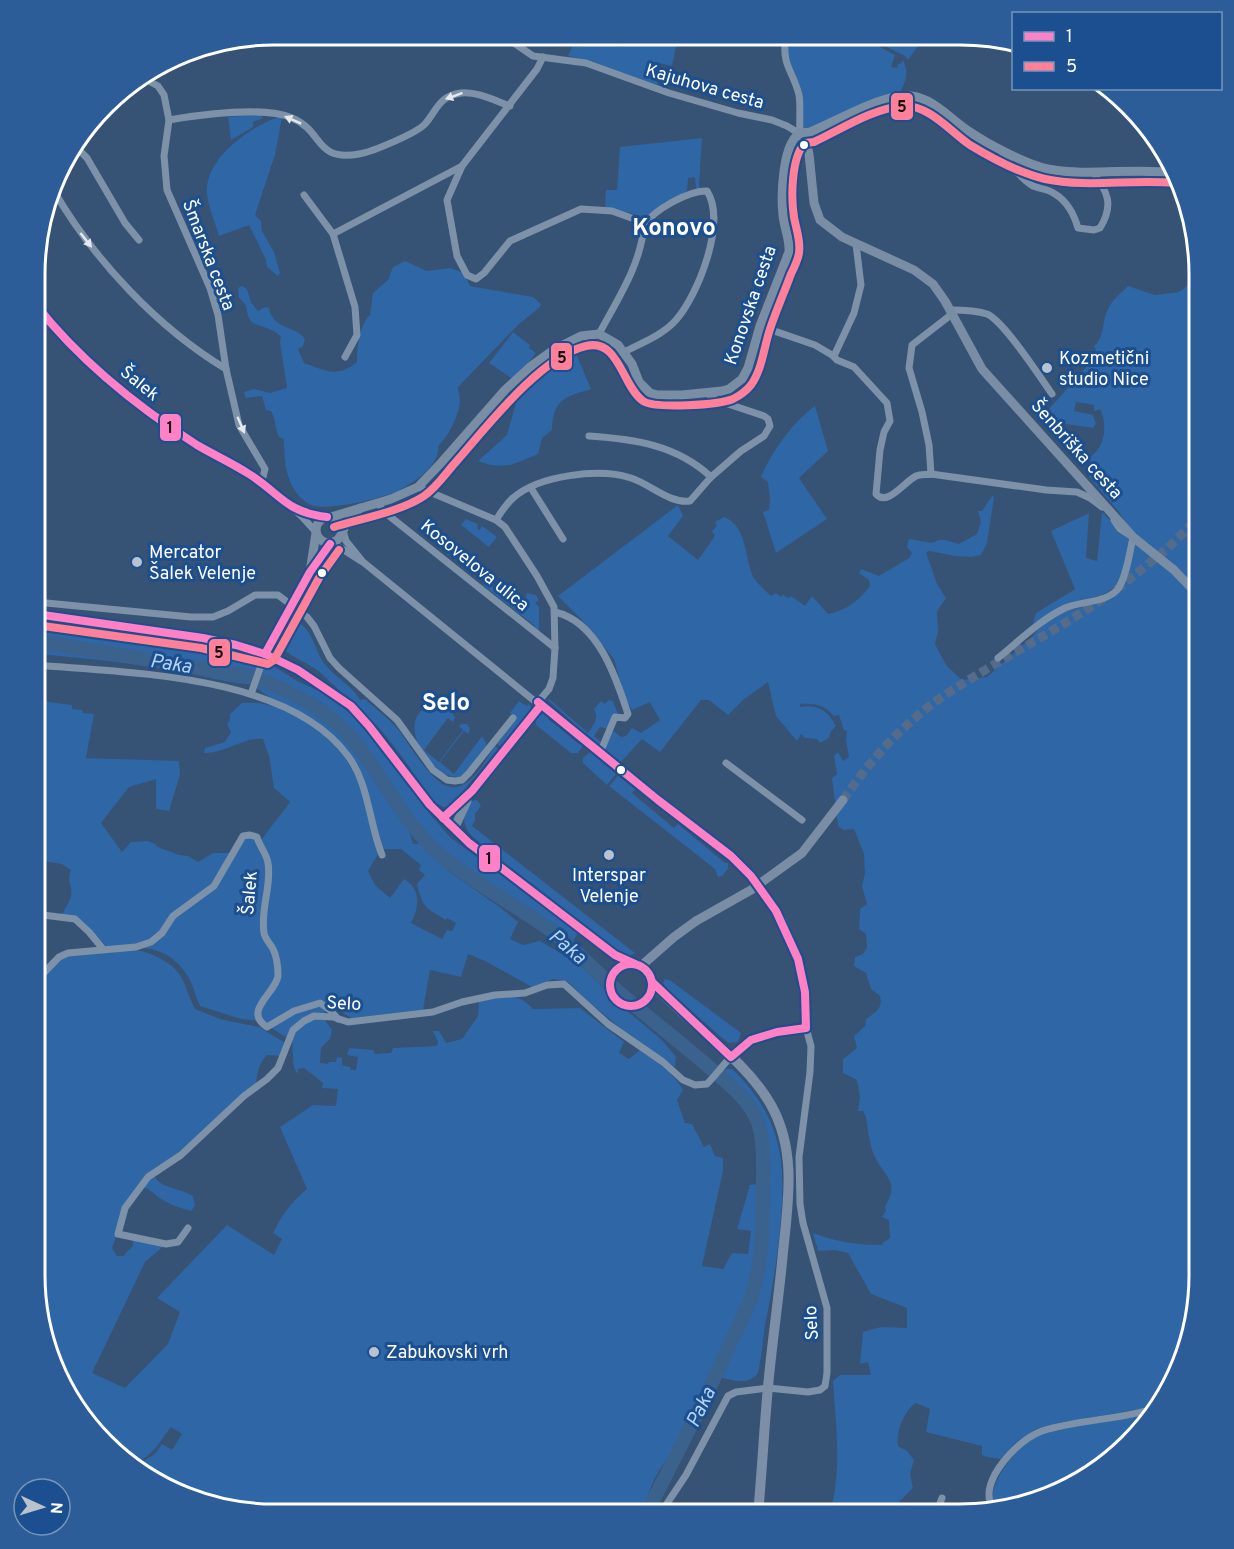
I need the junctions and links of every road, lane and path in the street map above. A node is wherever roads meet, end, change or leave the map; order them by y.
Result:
1 (517, 45) edge
2 (784, 45) edge
3 (543, 57) junction
4 (150, 82) edge
5 (510, 106) junction
6 (169, 120) junction
7 (800, 134) junction
8 (998, 148) junction
9 (81, 152) edge
10 (462, 166) junction
11 (1093, 172) junction
12 (1165, 173) edge
13 (304, 195) dead end
14 (58, 197) edge
15 (644, 225) junction
16 (333, 234) junction
17 (139, 240) dead end
18 (856, 244) junction
19 (951, 312) junction
20 (45, 316) edge
21 (760, 326) junction
22 (599, 334) junction
23 (624, 352) junction
24 (834, 356) junction
25 (345, 357) dead end
26 (226, 369) junction
27 (707, 393) junction
28 (1052, 394) dead end
29 (589, 436) dead end
30 (931, 474) junction
31 (711, 477) junction
32 (261, 481) junction
33 (418, 487) junction
34 (531, 488) junction
35 (378, 503) junction
36 (360, 508) junction
37 (297, 510) junction
38 (329, 517) junction
39 (496, 520) junction
40 (343, 531) junction
41 (316, 532) junction
42 (1133, 537) junction
43 (563, 539) dead end
44 (330, 544) junction
45 (363, 562) junction
46 (310, 572) junction
47 (1189, 586) edge
48 (45, 603) edge
49 (291, 604) junction
50 (555, 612) junction
51 (45, 615) edge
52 (555, 648) junction
53 (265, 654) junction
54 (998, 658) dead end
55 (45, 666) edge
56 (251, 694) junction
57 (540, 704) junction
58 (513, 718) dead end
59 (600, 753) junction
60 (726, 764) dead end
61 (472, 791) junction
62 (843, 801) tunnel mouth
63 (444, 818) junction
64 (802, 820) dead end
65 (453, 829) junction
66 (382, 855) dead end
67 (45, 915) edge
68 (103, 950) junction
69 (615, 955) junction
70 (638, 965) junction
71 (622, 966) junction
72 (45, 972) edge
73 (651, 982) junction
74 (646, 998) junction
75 (669, 1000) junction
76 (338, 1019) junction
77 (806, 1028) junction
78 (731, 1057) junction
79 (188, 1228) dead end
80 (768, 1388) junction
81 (1144, 1411) edge
82 (942, 1498) dead end
83 (990, 1502) edge
84 (667, 1504) edge
85 (759, 1504) edge
86 (940, 1504) edge

1 - 3 street, Kajuhova cesta
2 - 7 street
3 - 5 street
3 - 7 street, Kajuhova cesta
4 - 6 street, Šmarska cesta
5 -> 6 street
5 - 10 street
6 - 26 street, Šmarska cesta
7 - 8 street
7 - 18 street, Šenbriška cesta
7 - 21 street, Konovska cesta
8 - 11 street
8 - 11 street
9 - 17 street
10 - 15 street
10 - 16 street
11 - 12 street
13 - 16 street
14 -> 26 street
15 - 22 street
15 - 23 street
16 - 25 street
18 - 19 street, Šenbriška cesta
18 - 24 street
19 - 28 street, Šenbriška cesta
19 - 30 street
19 - 42 street, Šenbriška cesta
20 - 32 street, Šalek
21 - 24 street
21 - 27 street, Konovska cesta
22 - 23 street, Konovska cesta
22 - 33 street
23 - 27 street, Konovska cesta
24 - 30 street
26 -> 32 street, Šmarska cesta
27 - 31 street
29 - 31 street
30 - 42 street
31 - 34 street
32 - 37 street, Šalek
33 - 35 street
33 - 39 street
34 - 39 street
34 - 43 street
35 - 36 street
35 - 52 street, Kosovelova ulica
36 - 38 street
36 - 40 street
37 - 38 street
37 - 41 street, Šalek
38 - 40 street
38 - 41 street
39 - 50 street, Kosovelova ulica
40 - 44 street
40 - 45 street
41 - 44 street
41 - 46 street
42 - 47 street, Šenbriška cesta
42 - 54 street
44 - 45 street
44 - 46 street
45 - 57 street
46 - 49 street
48 - 49 street
49 - 53 street
49 - 58 street
50 - 52 street, Kosovelova ulica
50 - 59 street, Kosovelova ulica
51 - 53 main road
52 - 57 street, Kosovelova ulica
53 - 56 street
53 - 63 main road
55 - 56 street
56 - 66 street
57 - 59 street
57 - 61 street
59 - 77 street, Selo
60 - 64 street
61 - 63 street
61 - 65 street
62 - 70 street, bridge
63 - 65 main road
65 - 69 main road
67 - 68 street
68 - 72 street, Šalek
68 - 76 street, Šalek
69 - 70 main road
69 - 71 main road
70 - 71 main road
70 - 73 main road
71 - 74 main road
73 - 74 main road
73 - 75 main road
74 - 75 main road
75 - 78 main road
76 - 78 street, Selo
76 - 79 street, Selo
77 - 78 street
77 - 80 street, Selo
78 - 80 main road
80 - 84 street, Selo
80 - 85 main road
81 - 83 street
82 - 86 street

